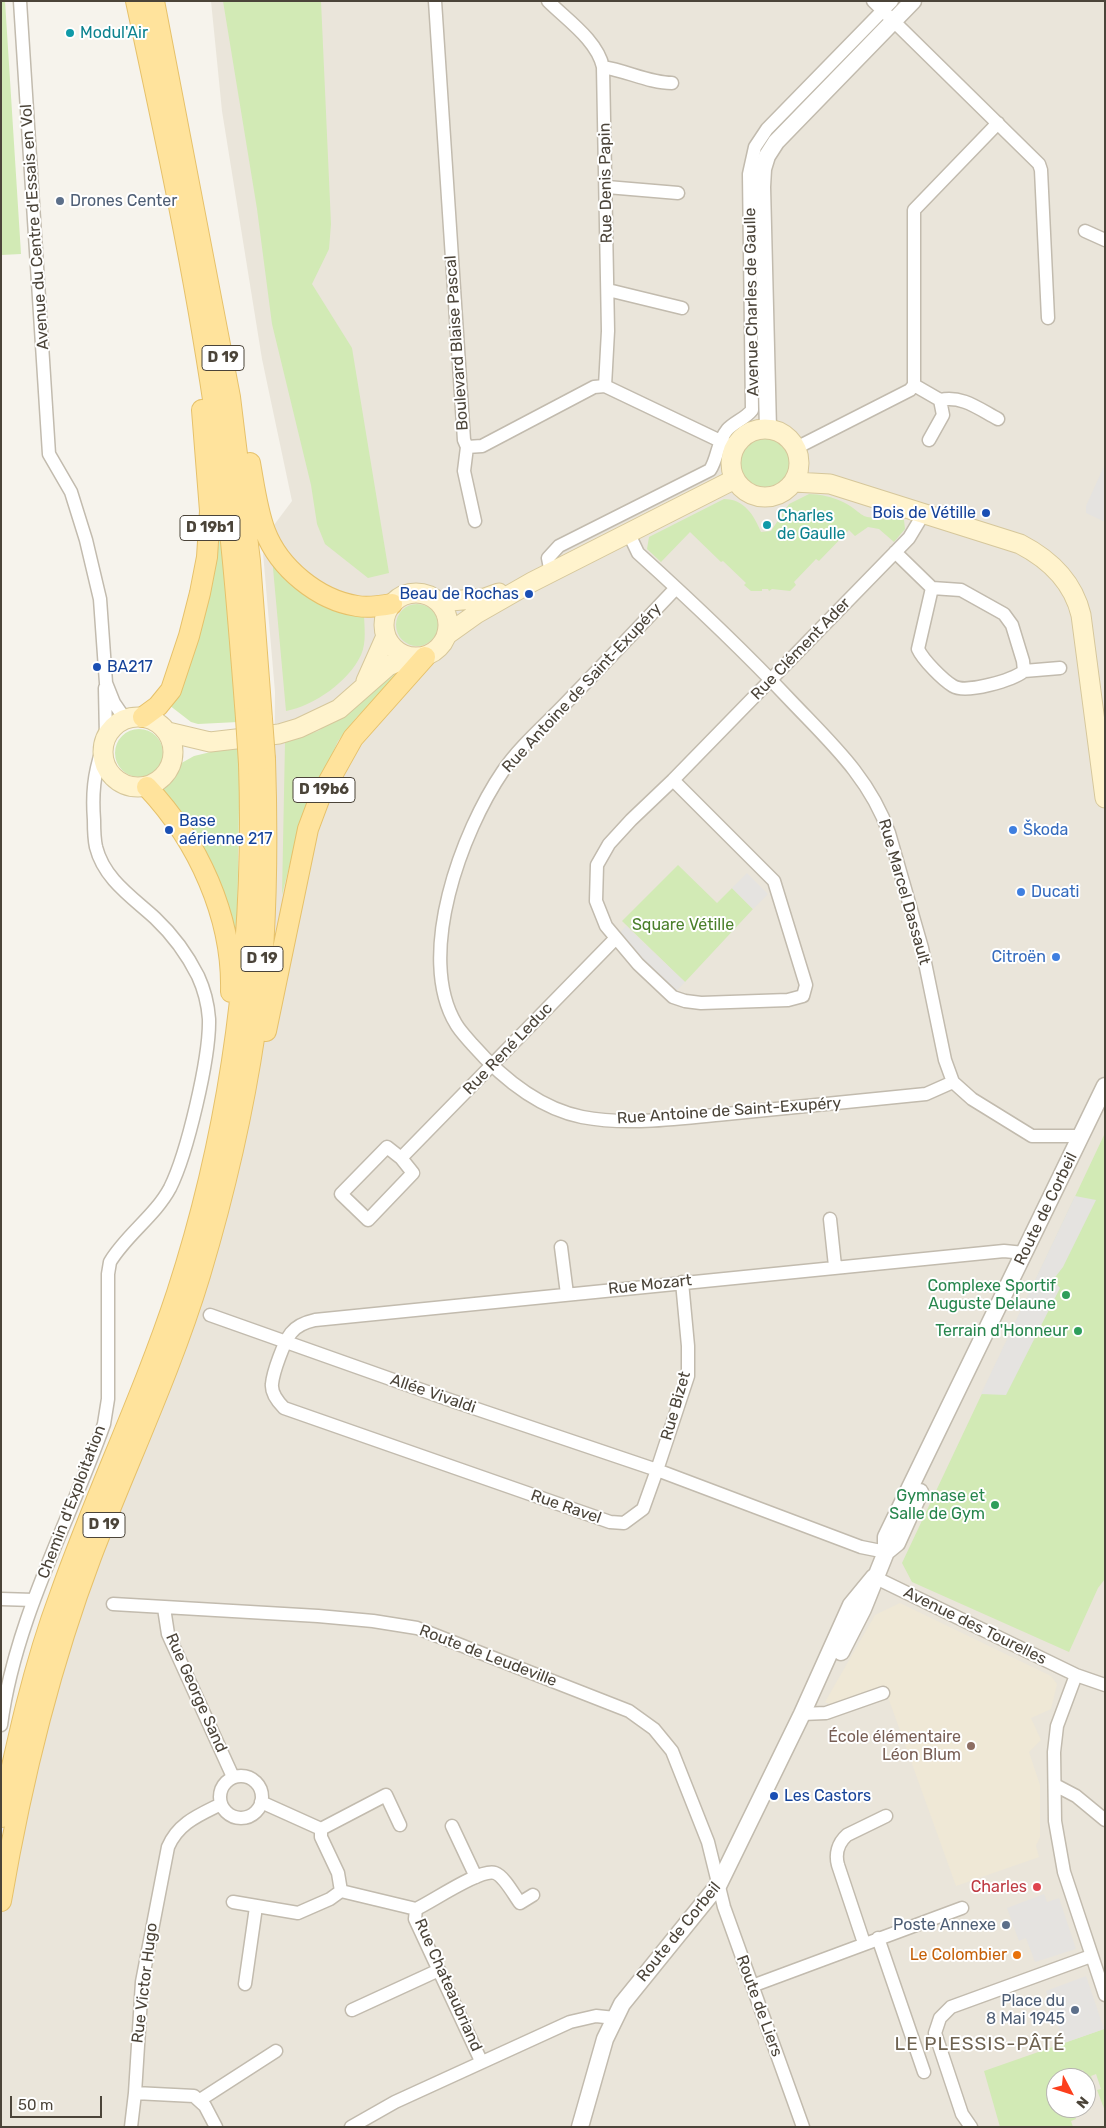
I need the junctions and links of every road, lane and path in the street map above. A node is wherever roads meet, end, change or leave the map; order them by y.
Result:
1 (20, 1) edge
2 (136, 1) edge
3 (154, 1) edge
4 (435, 1) edge
5 (548, 1) edge
6 (873, 1) edge
7 (892, 1) edge
8 (913, 1) edge
9 (888, 16) junction
10 (603, 67) junction
11 (672, 83) dead end
12 (998, 123) junction
13 (607, 187) junction
14 (678, 193) dead end
15 (1084, 231) dead end
16 (1105, 240) edge
17 (608, 290) junction
18 (682, 308) dead end
19 (1048, 318) dead end
20 (200, 324) junction
21 (914, 384) junction
22 (605, 386) junction
23 (940, 400) junction
24 (998, 419) dead end
25 (768, 429) junction
26 (929, 440) dead end
27 (727, 444) junction
28 (467, 447) junction
29 (797, 465) junction
30 (735, 479) junction
31 (924, 513) junction
32 (475, 521) dead end
33 (628, 532) junction
34 (894, 552) junction
35 (551, 573) junction
36 (532, 582) junction
37 (676, 588) junction
38 (932, 588) junction
39 (439, 602) junction
40 (392, 604) junction
41 (448, 634) junction
42 (386, 636) junction
43 (417, 657) junction
44 (1060, 668) dead end
45 (1024, 671) junction
46 (771, 680) junction
47 (106, 683) junction
48 (364, 686) junction
49 (134, 718) junction
50 (254, 719) junction
51 (168, 732) junction
52 (210, 742) junction
53 (104, 743) junction
54 (257, 762) junction
55 (172, 764) junction
56 (673, 780) junction
57 (147, 787) junction
58 (1105, 798) edge
59 (615, 939) junction
60 (492, 1065) junction
61 (953, 1082) junction
62 (1105, 1086) edge
63 (228, 1090) junction
64 (1081, 1136) junction
65 (231, 1156) junction
66 (401, 1158) junction
67 (830, 1219) dead end
68 (561, 1247) dead end
69 (1024, 1254) junction
70 (835, 1266) junction
71 (682, 1282) junction
72 (566, 1294) junction
73 (210, 1315) dead end
74 (285, 1343) junction
75 (657, 1470) junction
76 (886, 1552) junction
77 (874, 1577) junction
78 (1, 1599) edge
79 (34, 1600) junction
80 (113, 1604) dead end
81 (164, 1608) junction
82 (1076, 1675) junction
83 (1105, 1685) edge
84 (883, 1693) dead end
85 (802, 1714) junction
86 (1, 1724) edge
87 (233, 1777) junction
88 (1055, 1785) junction
89 (261, 1802) junction
90 (221, 1804) junction
91 (886, 1816) dead end
92 (1, 1817) edge
93 (1105, 1820) edge
94 (400, 1825) dead end
95 (452, 1826) dead end
96 (321, 1829) junction
97 (476, 1876) junction
98 (719, 1884) junction
99 (341, 1891) junction
100 (533, 1895) dead end
101 (1, 1901) edge
102 (233, 1902) dead end
103 (256, 1906) junction
104 (962, 1908) dead end
105 (416, 1909) junction
106 (878, 1938) junction
107 (864, 1943) junction
108 (1091, 1956) junction
109 (439, 1970) junction
110 (1102, 1976) edge
111 (245, 1984) dead end
112 (752, 1986) junction
113 (1105, 1995) edge
114 (352, 2010) dead end
115 (615, 2018) junction
116 (276, 2051) dead end
117 (482, 2061) junction
118 (924, 2072) dead end
119 (135, 2093) junction
120 (200, 2100) junction
121 (131, 2127) edge
122 (216, 2127) edge
123 (351, 2127) edge
124 (580, 2127) edge
125 (803, 2127) edge
126 (971, 2127) edge

1 - 47 street, Avenue du Centre d'Essais en Vol
2 - 20 main road, D 19
3 - 40 main road
3 - 50 main road, D 19
4 - 28 street, Boulevard Blaise Pascal
5 - 10 street, Rue Denis Papin
6 - 9 street
7 - 9 street, Avenue Charles de Gaulle
8 - 9 street, Avenue Charles de Gaulle
9 - 12 street
9 - 25 street, Avenue Charles de Gaulle
9 - 27 street, Avenue Charles de Gaulle
10 - 11 street
10 - 13 street, Rue Denis Papin
12 - 19 street
12 - 21 street
13 - 14 street
13 - 17 street, Rue Denis Papin
15 - 16 street
17 - 18 street
17 - 22 street, Rue Denis Papin
20 - 49 main road, D 19b1
20 - 50 main road, D 19
21 - 23 street
21 - 29 street
22 - 27 street
22 - 28 street, Boulevard Blaise Pascal
23 - 24 street
23 - 26 street
25 - 27 main road
25 - 29 main road
27 - 30 main road
27 - 35 street, Avenue Charles de Gaulle
28 - 32 street
29 - 30 main road
29 - 31 main road
30 - 33 main road
31 - 34 street, Rue Clément Ader
31 - 58 main road
33 - 35 main road
33 - 37 street, Rue Marcel Dassault
34 - 38 street
34 - 46 street, Rue Clément Ader
35 - 36 main road
36 - 39 main road
36 - 41 main road
37 - 46 street, Rue Marcel Dassault
37 - 60 street, Rue Antoine de Saint-Exupéry
38 - 45 street
38 - 45 street
39 - 40 main road
39 - 41 main road
40 - 42 main road
41 - 43 main road
42 - 43 main road
42 - 48 main road
43 - 48 main road
43 - 65 main road, D 19b6
44 - 45 street
46 - 56 street, Rue Clément Ader
46 - 61 street, Rue Marcel Dassault
47 - 49 street
47 - 53 street
48 - 52 main road
49 - 51 main road
49 - 53 main road
50 - 54 main road, D 19, bridge
51 - 52 main road
51 - 55 main road
52 - 55 main road
53 - 57 main road
53 - 79 street, Chemin d'Exploitation
54 - 63 main road, D 19
54 - 65 main road, D 19
55 - 57 main road
56 - 59 street, Rue Clément Ader
56 - 59 street, Rue Clément Ader
57 - 63 main road
59 - 60 street, Rue René Leduc
60 - 61 street, Rue Antoine de Saint-Exupéry
60 - 66 street, Rue René Leduc
61 - 64 street, Rue Marcel Dassault
62 - 64 street, Route de Corbeil
63 - 92 main road, D 19
64 - 69 street, Route de Corbeil
65 - 101 main road, D 19
66 - 66 street
67 - 70 street
68 - 72 street
69 - 70 street, Rue Mozart
69 - 76 street, Route de Corbeil
70 - 71 street, Rue Mozart
71 - 72 street, Rue Mozart
71 - 75 street, Rue Bizet
72 - 74 street, Rue Mozart
73 - 74 street, Allée Vivaldi
74 - 75 street, Allée Vivaldi
74 - 75 street, Rue Ravel
75 - 76 street
76 - 77 street, Route de Corbeil
77 - 82 street, Avenue des Tourelles
77 - 85 street, Route de Corbeil
78 - 79 street
79 - 86 street, Chemin d'Exploitation
80 - 81 street, Route de Leudeville
81 - 87 street, Rue George Sand
81 - 98 street, Route de Leudeville
82 - 83 street, Avenue des Tourelles
82 - 88 street
84 - 85 street
85 - 98 street, Route de Corbeil
87 - 89 street
87 - 90 street
88 - 93 street
88 - 108 street
89 - 90 street
89 - 96 street
90 - 119 street, Rue Victor Hugo
91 - 107 street
94 - 96 street
95 - 97 street
96 - 99 street
97 - 100 street
97 - 105 street
98 - 112 street, Route de Liers
98 - 115 street, Route de Corbeil
99 - 103 street
99 - 105 street, Rue Chateaubriand
102 - 103 street
103 - 111 street
104 - 106 street
105 - 109 street, Rue Chateaubriand
106 - 107 street
106 - 118 street
107 - 112 street
108 - 110 street
108 - 126 street
109 - 114 street
109 - 117 street, Rue Chateaubriand
110 - 113 street
112 - 125 street, Route de Liers
115 - 117 street
115 - 124 street, Route de Corbeil
116 - 120 street
117 - 123 street
119 - 120 street
119 - 121 street, Rue Victor Hugo
120 - 122 street

